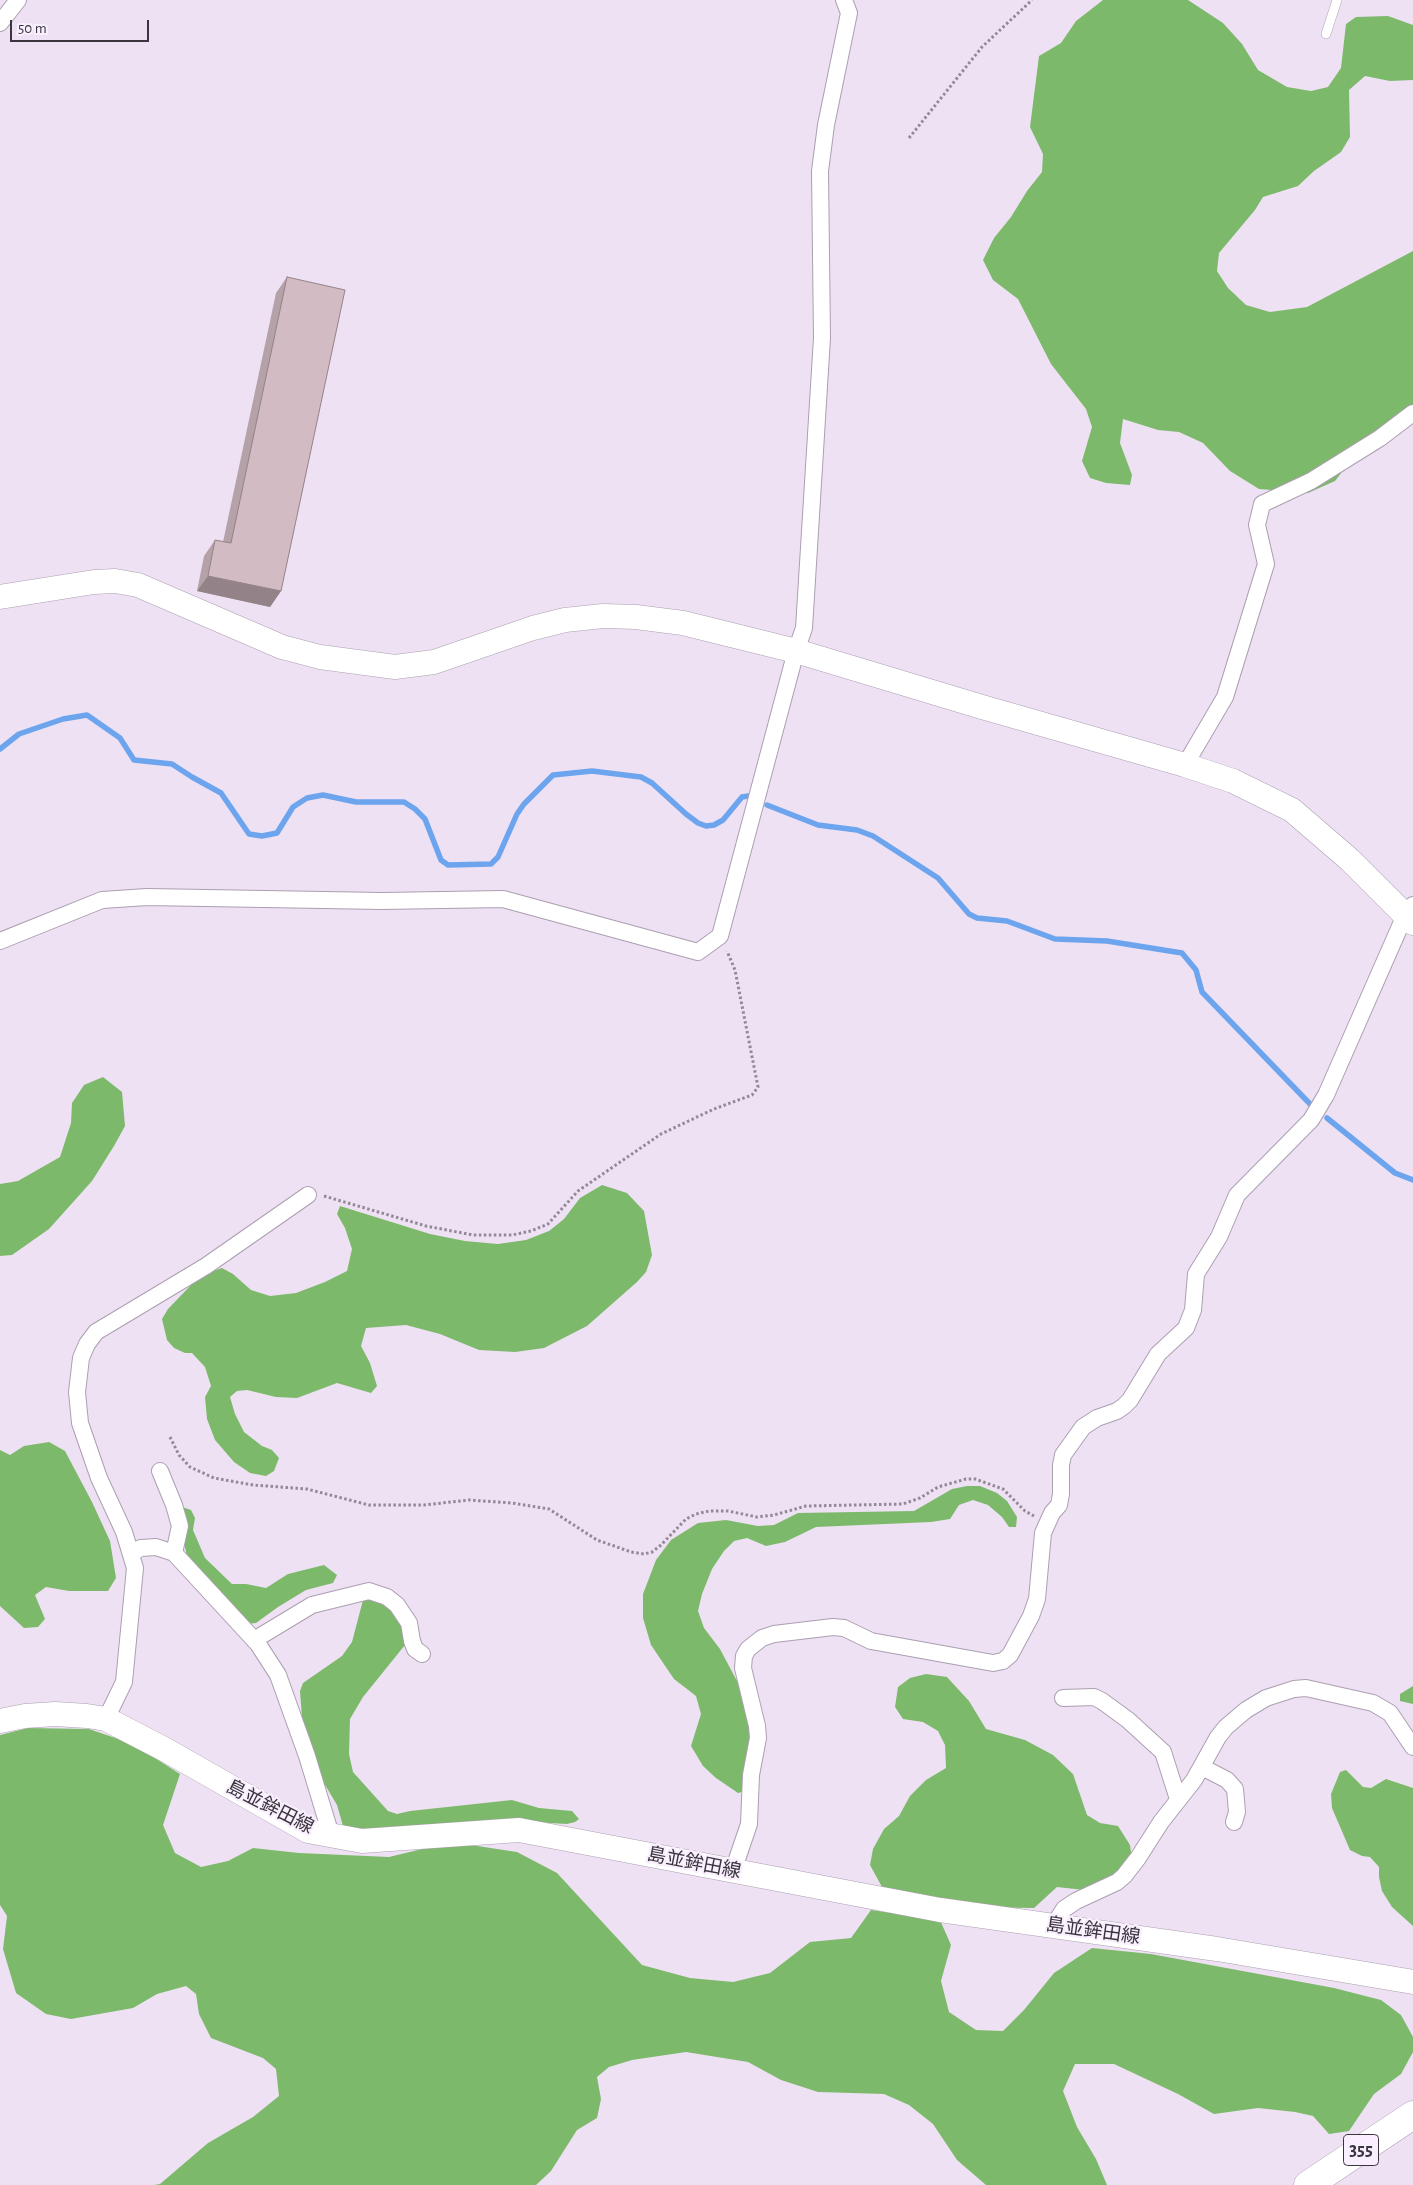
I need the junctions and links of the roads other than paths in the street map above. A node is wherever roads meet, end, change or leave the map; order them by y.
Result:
1 (18, 0) edge
2 (844, 0) edge
3 (1337, 0) edge
4 (0, 23) edge
5 (1326, 34) dead end
6 (1413, 413) edge
7 (0, 597) edge
8 (796, 652) junction
9 (1184, 765) junction
10 (1410, 914) edge
11 (0, 941) edge
12 (308, 1195) road end
13 (160, 1471) dead end
14 (131, 1553) junction
15 (174, 1553) junction
16 (254, 1640) junction
17 (422, 1654) dead end
18 (1063, 1698) dead end
19 (106, 1719) junction
20 (0, 1721) edge
21 (1413, 1747) edge
22 (1202, 1767) junction
23 (1178, 1799) junction
24 (1234, 1822) dead end
25 (331, 1835) junction
26 (734, 1871) junction
27 (1054, 1925) junction
28 (1413, 1982) edge
29 (1413, 2116) edge
30 (1308, 2185) edge

1 - 4 street
2 - 8 street
3 - 5 lane
6 - 9 street
7 - 8 street
8 - 9 street
8 - 11 street
9 - 10 street
10 - 26 street
12 - 14 street
13 - 15 street
14 - 15 street
14 - 19 street
15 - 16 street
16 - 17 street
16 - 25 street
18 - 23 street
19 - 20 street, 島並鉾田線
19 - 25 street, 島並鉾田線
21 - 22 street
22 - 23 street
22 - 24 street
23 - 27 street
25 - 26 street, 島並鉾田線
26 - 27 street, 島並鉾田線
27 - 28 street, 島並鉾田線
29 - 30 highway, 355

